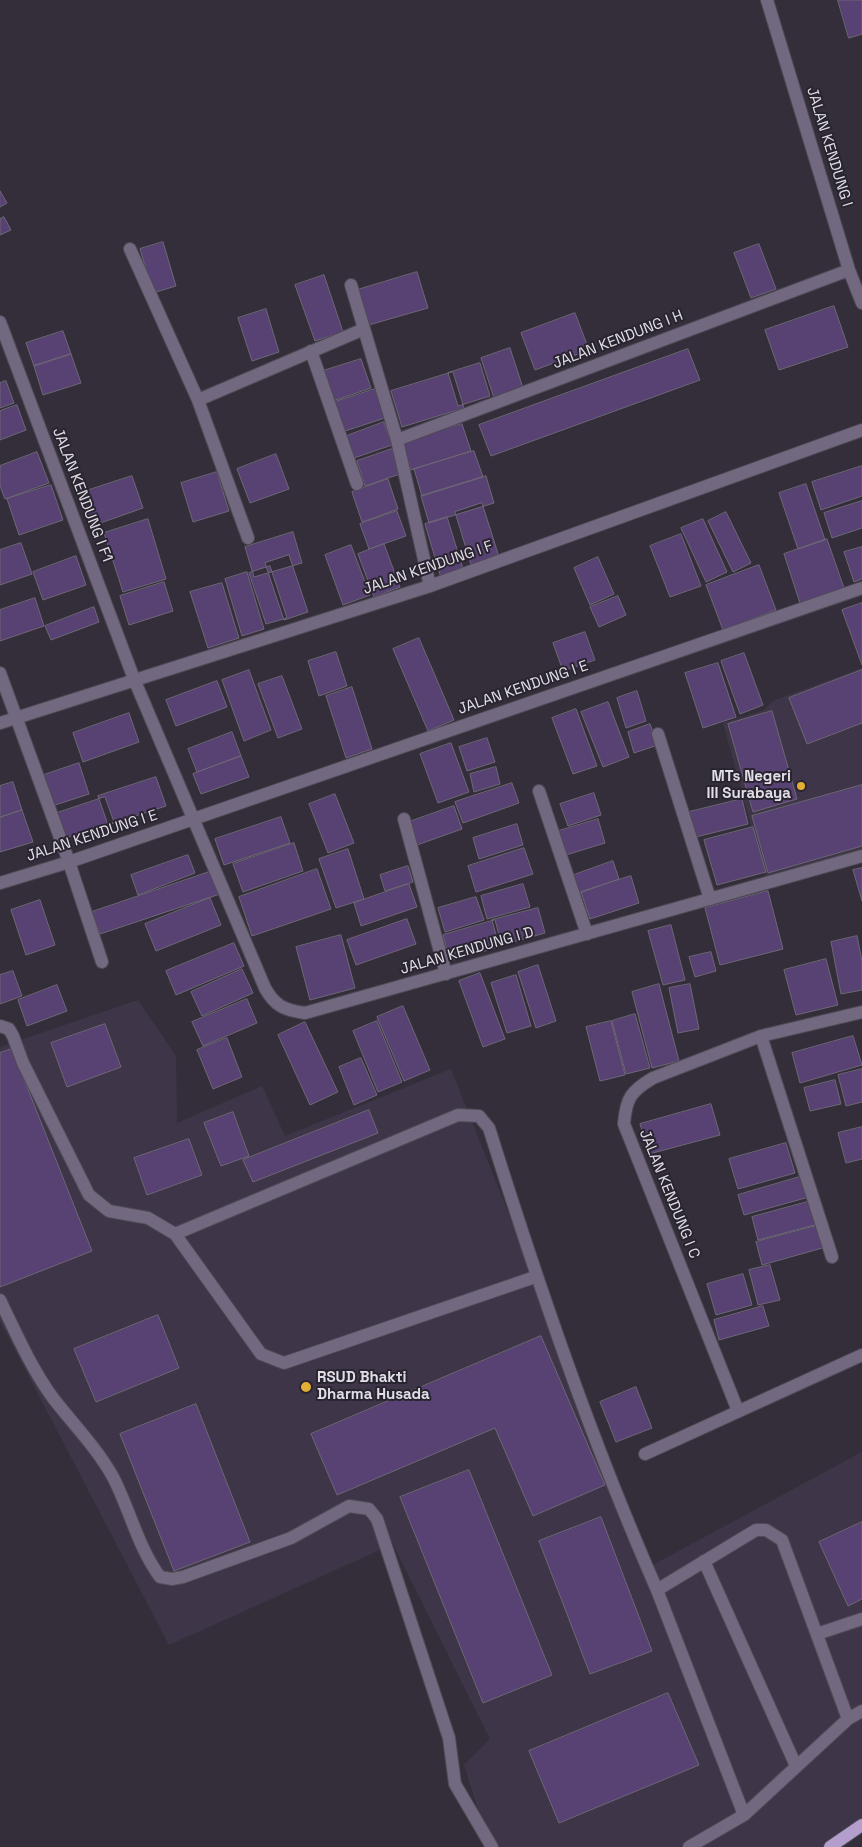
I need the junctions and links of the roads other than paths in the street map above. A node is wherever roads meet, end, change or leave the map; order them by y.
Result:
1 (767, 0) edge
2 (130, 249) dead end
3 (849, 270) junction
4 (351, 285) dead end
5 (862, 303) edge
6 (0, 322) edge
7 (364, 329) junction
8 (311, 352) junction
9 (198, 400) junction
10 (862, 430) edge
11 (397, 440) junction
12 (357, 484) dead end
13 (248, 538) dead end
14 (430, 586) junction
15 (862, 588) edge
16 (0, 673) edge
17 (134, 679) junction
18 (18, 718) junction
19 (0, 723) edge
20 (658, 734) dead end
21 (539, 791) dead end
22 (195, 819) junction
23 (404, 819) dead end
24 (862, 856) edge
25 (69, 862) junction
26 (0, 883) edge
27 (710, 899) junction
28 (587, 934) junction
29 (102, 962) dead end
30 (446, 974) junction
31 (862, 1012) edge
32 (0, 1026) edge
33 (761, 1036) junction
34 (175, 1234) junction
35 (832, 1257) dead end
36 (535, 1277) junction
37 (0, 1300) edge
38 (862, 1355) edge
39 (738, 1411) junction
40 (645, 1454) dead end
41 (704, 1561) junction
42 (657, 1590) junction
43 (862, 1619) edge
44 (817, 1634) junction
45 (862, 1711) edge
46 (848, 1719) junction
47 (796, 1766) junction
48 (744, 1815) junction
49 (862, 1825) edge
50 (832, 1846) edge
51 (492, 1847) edge
52 (689, 1847) edge

1 - 3 street, JALAN KENDUNG I
2 - 9 street
3 - 5 street, JALAN KENDUNG I
3 - 11 street, JALAN KENDUNG I H
4 - 7 street
6 - 17 street, JALAN KENDUNG I F1
7 - 8 street
7 - 11 street
8 - 9 street
8 - 12 street
9 - 13 street
10 - 14 street, JALAN KENDUNG I F
11 - 14 street
14 - 17 street, JALAN KENDUNG I F
15 - 22 street, JALAN KENDUNG I E
16 - 18 street
17 - 18 street, JALAN KENDUNG I F
17 - 22 street
18 - 19 street, JALAN KENDUNG I F
18 - 25 street
20 - 27 street
21 - 28 street
22 - 25 street, JALAN KENDUNG I E
22 - 30 street, JALAN KENDUNG I D
23 - 30 street
24 - 27 street, JALAN KENDUNG I D
25 - 26 street, JALAN KENDUNG I E
25 - 29 street
27 - 28 street, JALAN KENDUNG I D
28 - 30 street, JALAN KENDUNG I D
31 - 33 street, JALAN KENDUNG I C
32 - 34 street
33 - 35 street
33 - 39 street, JALAN KENDUNG I C
34 - 36 street
34 - 36 street
36 - 42 street
37 - 51 street
38 - 39 street
39 - 40 street
41 - 42 street
41 - 44 street
41 - 47 street
42 - 48 street
43 - 44 street
44 - 46 street
45 - 46 street
46 - 47 street
47 - 48 street
48 - 52 street
49 - 50 main road

